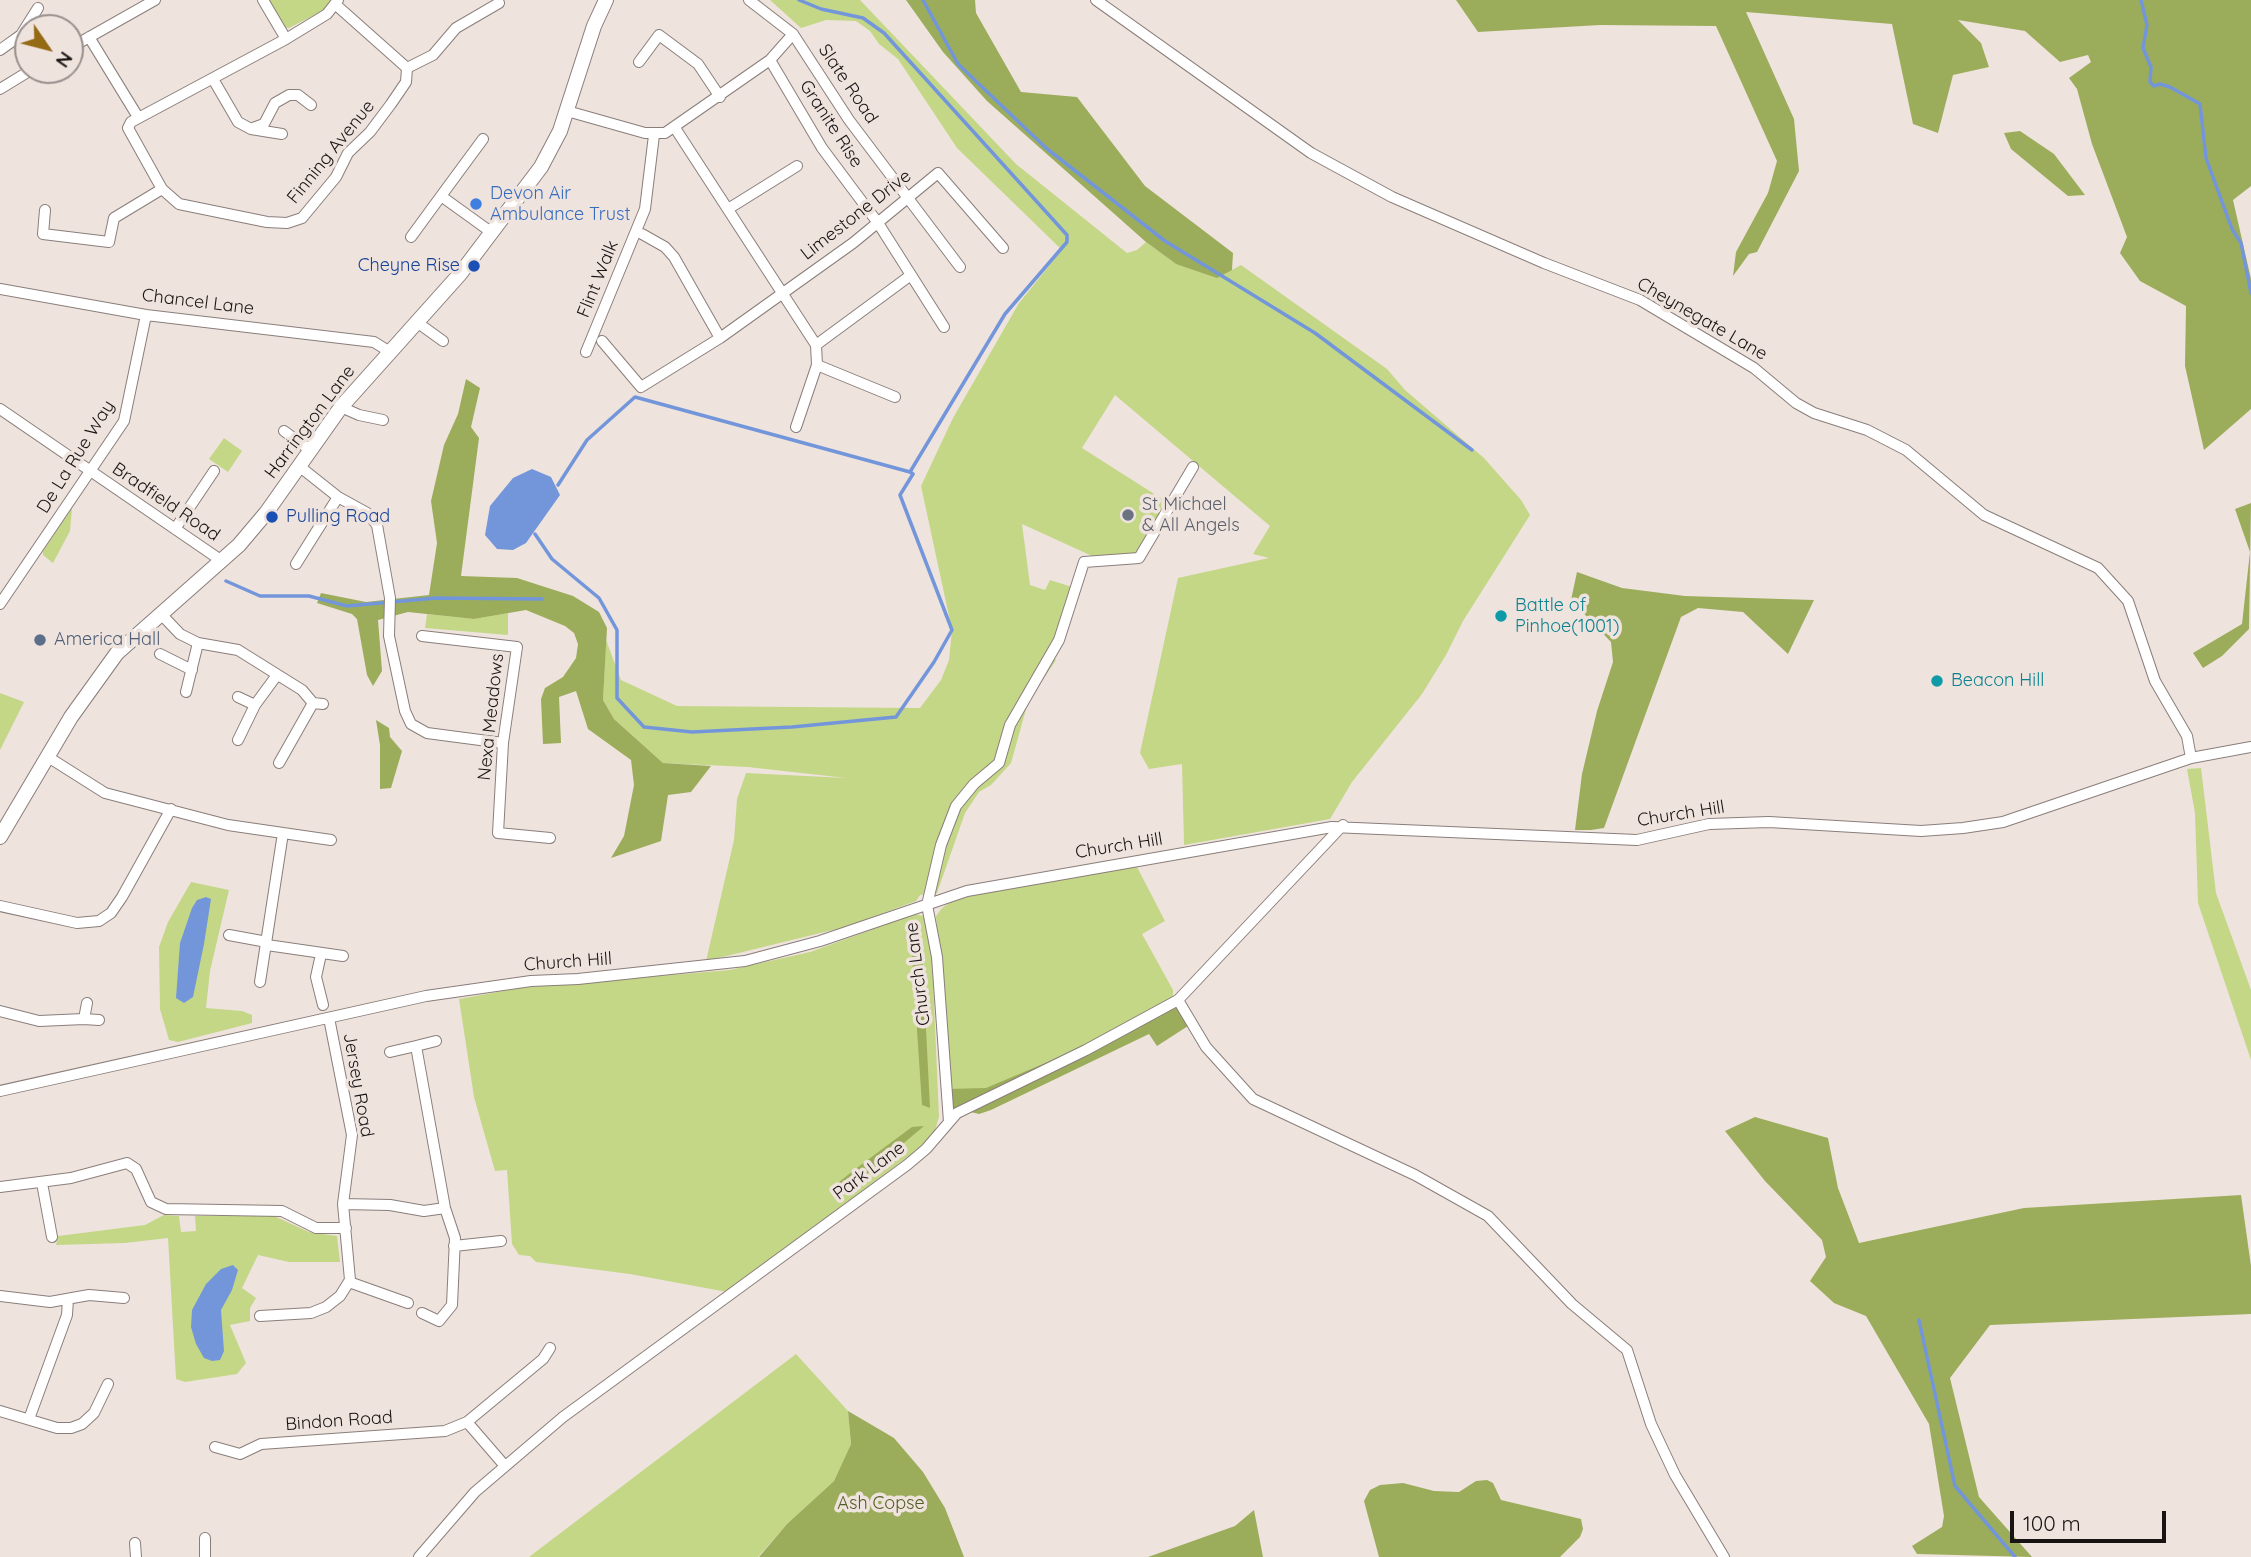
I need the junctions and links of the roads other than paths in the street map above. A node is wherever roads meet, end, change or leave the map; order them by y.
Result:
1 (155, 0) edge
2 (264, 0) edge
3 (606, 0) edge
4 (749, 0) edge
5 (1096, 0) edge
6 (336, 2) edge
7 (499, 3) dead end
8 (38, 8) dead end
9 (793, 34) junction
10 (89, 37) junction
11 (285, 38) junction
12 (84, 40) edge
13 (0, 50) edge
14 (770, 60) junction
15 (639, 62) dead end
16 (407, 68) junction
17 (212, 79) junction
18 (720, 97) junction
19 (311, 104) dead end
20 (567, 111) junction
21 (138, 117) junction
22 (675, 128) junction
23 (251, 129) junction
24 (282, 134) dead end
25 (654, 135) junction
26 (483, 139) dead end
27 (797, 166) dead end
28 (162, 189) junction
29 (441, 196) junction
30 (907, 199) junction
31 (728, 209) junction
32 (45, 210) dead end
33 (878, 223) junction
34 (491, 232) junction
35 (642, 234) dead end
36 (411, 237) dead end
37 (1003, 248) dead end
38 (960, 267) dead end
39 (911, 275) junction
40 (0, 289) edge
41 (783, 292) junction
42 (146, 315) junction
43 (418, 323) junction
44 (944, 327) dead end
45 (720, 338) junction
46 (443, 341) dead end
47 (603, 341) dead end
48 (816, 345) junction
49 (390, 352) junction
50 (586, 352) dead end
51 (817, 365) junction
52 (641, 387) joint
53 (895, 397) dead end
54 (341, 407) junction
55 (0, 409) edge
56 (383, 419) dead end
57 (796, 427) dead end
58 (284, 431) dead end
59 (310, 450) junction
60 (299, 466) junction
61 (1193, 467) dead end
62 (214, 471) dead end
63 (90, 472) junction
64 (338, 497) junction
65 (175, 530) junction
66 (222, 561) junction
67 (296, 564) dead end
68 (0, 604) edge
69 (159, 613) junction
70 (422, 636) dead end
71 (198, 643) junction
72 (160, 654) dead end
73 (191, 670) junction
74 (277, 674) junction
75 (186, 692) dead end
76 (238, 697) dead end
77 (256, 705) junction
78 (238, 740) dead end
79 (503, 743) junction
80 (2251, 747) edge
81 (48, 757) junction
82 (2191, 758) junction
83 (279, 763) dead end
84 (171, 809) junction
85 (1343, 825) junction
86 (283, 833) junction
87 (0, 837) edge
88 (550, 838) dead end
89 (331, 840) dead end
90 (927, 905) junction
91 (0, 906) edge
92 (229, 935) dead end
93 (267, 943) junction
94 (321, 954) junction
95 (344, 956) dead end
96 (260, 982) dead end
97 (1178, 1000) junction
98 (87, 1003) dead end
99 (323, 1005) dead end
100 (0, 1011) edge
101 (328, 1018) junction
102 (84, 1019) junction
103 (99, 1020) dead end
104 (436, 1041) dead end
105 (416, 1046) junction
106 (390, 1052) dead end
107 (0, 1091) edge
108 (949, 1122) junction
109 (42, 1183) junction
110 (0, 1187) edge
111 (343, 1204) junction
112 (445, 1208) junction
113 (346, 1228) junction
114 (52, 1237) dead end
115 (501, 1241) dead end
116 (454, 1246) junction
117 (349, 1282) junction
118 (0, 1297) edge
119 (124, 1298) dead end
120 (68, 1299) junction
121 (408, 1303) dead end
122 (422, 1313) dead end
123 (260, 1316) dead end
124 (550, 1348) dead end
125 (108, 1384) dead end
126 (0, 1411) edge
127 (29, 1419) junction
128 (467, 1422) junction
129 (215, 1447) dead end
130 (505, 1466) junction
131 (205, 1538) dead end
132 (135, 1543) dead end
133 (136, 1557) edge
134 (205, 1557) edge
135 (419, 1557) edge
136 (1724, 1557) edge

1 - 10 street
2 - 11 street
3 - 20 street, Harrington Lane
4 - 9 street, Slate Road
5 - 82 street, Cheynegate Lane
6 - 11 street
6 - 16 street
7 - 16 street
8 - 13 street
9 - 14 street
9 - 30 street, Slate Road
10 - 12 street
10 - 21 street
11 - 17 street
14 - 18 street
14 - 33 street, Granite Rise
15 - 18 street
16 - 28 street, Finning Avenue
17 - 21 street
17 - 23 street
18 - 22 street
19 - 23 street
20 - 25 street
20 - 34 street, Harrington Lane
21 - 28 street, Finning Avenue
22 - 25 street
22 - 31 street
23 - 24 street
25 - 50 street, Flint Walk
26 - 29 street
27 - 31 street
28 - 32 street
29 - 34 street
29 - 36 street
30 - 33 street, Limestone Drive
30 - 37 street, Limestone Drive
30 - 38 street, Slate Road
31 - 41 street
33 - 39 street, Granite Rise
33 - 41 street, Limestone Drive
34 - 43 street, Harrington Lane
35 - 45 street
39 - 44 street, Granite Rise
39 - 48 street
40 - 42 street, Chancel Lane
41 - 45 street, Limestone Drive
41 - 48 street
42 - 49 street, Chancel Lane
42 - 63 street, De La Rue Way
43 - 46 street
43 - 49 street, Harrington Lane
45 - 52 street, Limestone Drive
47 - 52 street, Flint Walk
48 - 51 street
49 - 54 street, Harrington Lane
51 - 53 street
51 - 57 street
54 - 56 street
54 - 59 street, Harrington Lane
55 - 63 street, Bradfield Road
58 - 59 street
59 - 60 street, Harrington Lane
60 - 64 street
60 - 66 street, Harrington Lane
61 - 90 street, Church Lane
62 - 65 street
63 - 65 street, Bradfield Road
63 - 68 street, De La Rue Way
64 - 67 street
64 - 79 street
65 - 66 street, Bradfield Road
66 - 69 street, Harrington Lane
69 - 71 street
69 - 81 street, Harrington Lane
70 - 79 street, Nexa Meadows
71 - 73 street
71 - 74 street
72 - 73 street
73 - 75 street
74 - 77 street
74 - 83 street
76 - 77 street
77 - 78 street
79 - 88 street, Nexa Meadows
80 - 82 street, Church Hill
81 - 84 street
81 - 87 street, Harrington Lane
82 - 85 street, Church Hill
84 - 86 street
84 - 91 street
85 - 90 street, Church Hill
85 - 97 street, Park Lane
86 - 89 street
86 - 93 street
90 - 101 street, Church Hill
90 - 108 street, Church Lane
92 - 93 street
93 - 94 street
93 - 96 street
94 - 95 street
94 - 99 street
97 - 108 street, Park Lane
97 - 136 street
98 - 102 street
100 - 102 street
101 - 107 street, Church Hill
101 - 111 street, Jersey Road
102 - 103 street
104 - 105 street
105 - 106 street
105 - 112 street
108 - 130 street, Park Lane
109 - 110 street
109 - 113 street
109 - 114 street
111 - 112 street
111 - 113 street, Jersey Road
112 - 116 street
113 - 117 street, Jersey Road
115 - 116 street
116 - 122 street
117 - 121 street
117 - 123 street
118 - 120 street
119 - 120 street
120 - 127 street
124 - 128 street, Bindon Road
125 - 127 street
126 - 127 street
128 - 129 street, Bindon Road
128 - 130 street
130 - 135 street, Park Lane
131 - 134 street
132 - 133 street

